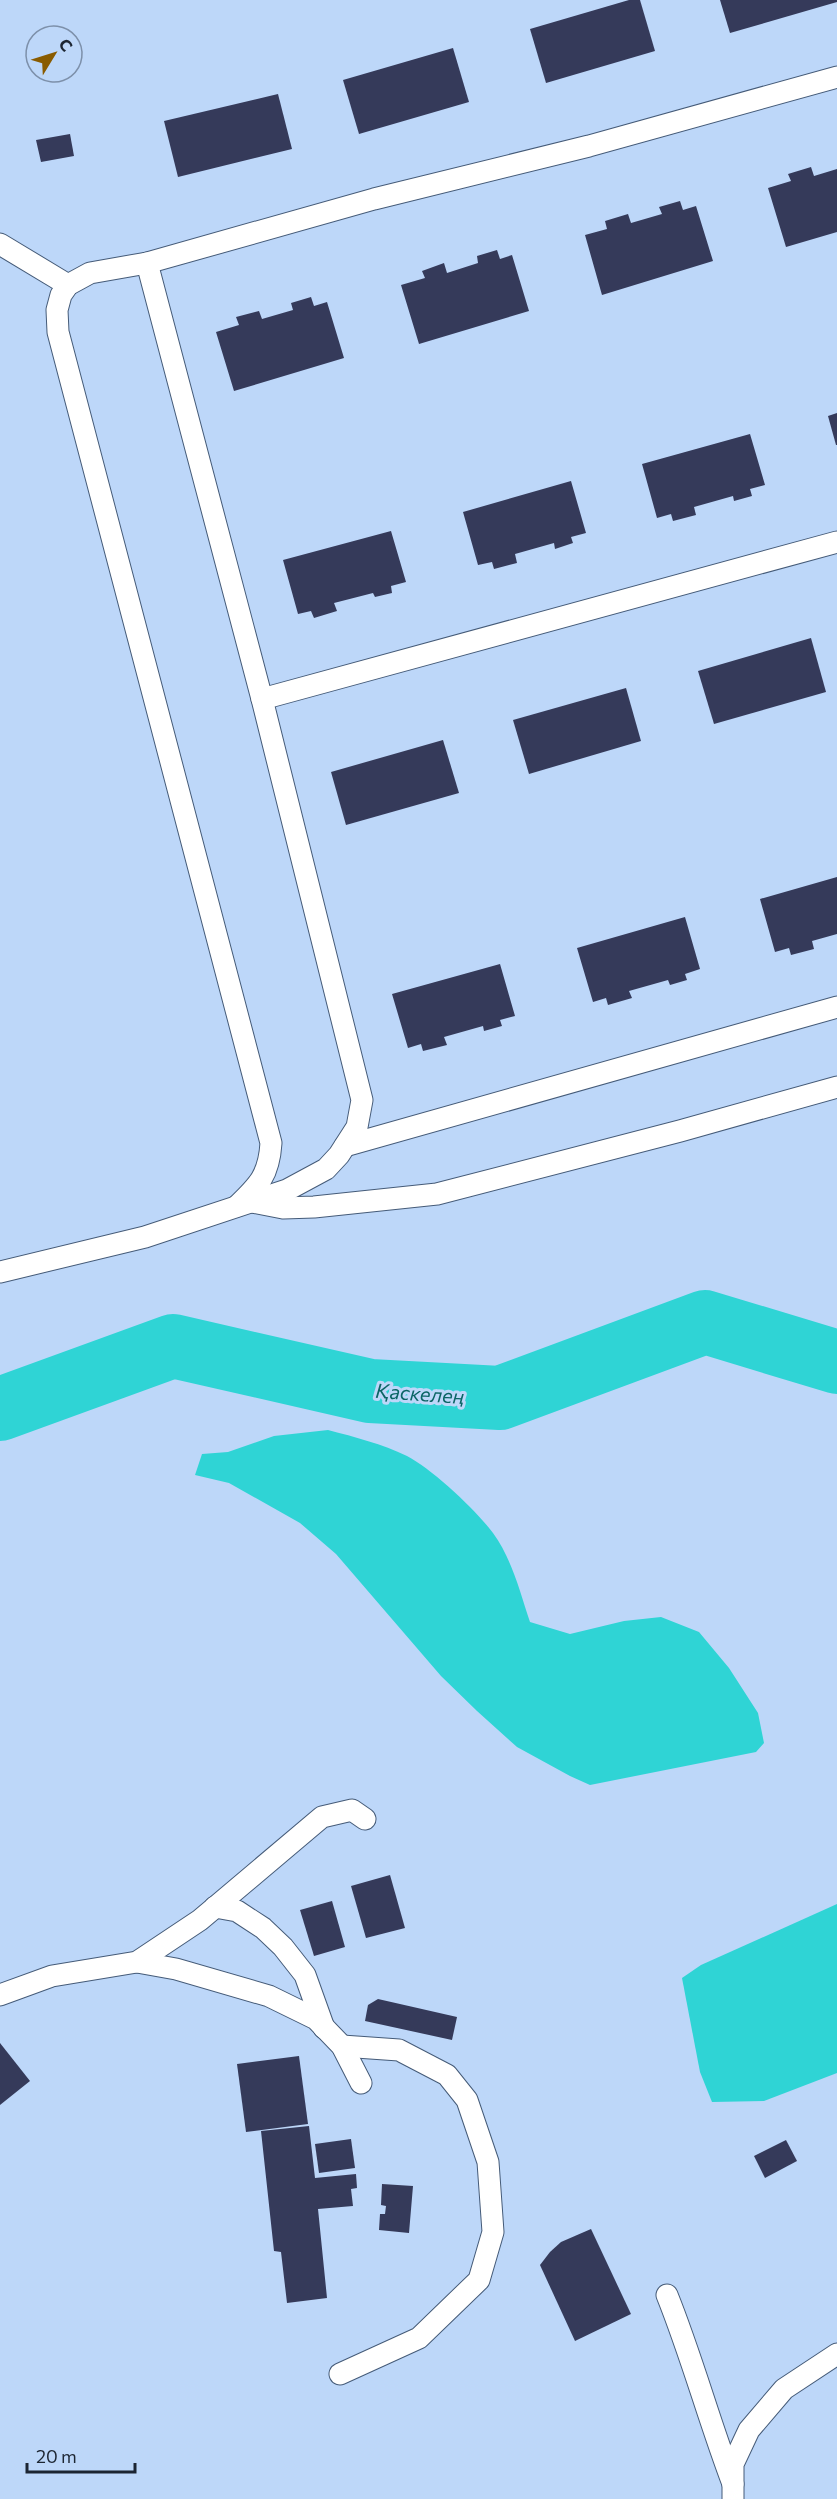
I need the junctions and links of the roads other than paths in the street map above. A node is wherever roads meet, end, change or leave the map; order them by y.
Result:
1 (837, 78) edge
2 (0, 244) edge
3 (147, 263) junction
4 (68, 285) junction
5 (837, 542) edge
6 (262, 699) junction
7 (837, 1007) edge
8 (837, 1087) edge
9 (345, 1146) junction
10 (244, 1204) junction
11 (0, 1272) edge
12 (365, 1820) dead end
13 (215, 1908) junction
14 (137, 1962) junction
15 (0, 1995) edge
16 (324, 2028) junction
17 (342, 2046) junction
18 (361, 2083) dead end
19 (668, 2295) dead end
20 (837, 2354) edge
21 (340, 2374) dead end
22 (733, 2491) edge

1 - 3 lane
2 - 4 lane
3 - 4 lane
3 - 6 lane
4 - 10 lane
5 - 6 lane
6 - 9 lane
7 - 9 lane
8 - 10 lane
9 - 10 lane
10 - 11 lane
12 - 13 lane
13 - 14 lane
13 - 16 lane
14 - 15 lane
14 - 16 lane
16 - 17 lane
17 - 18 lane
17 - 21 lane
19 - 22 lane
20 - 22 lane

